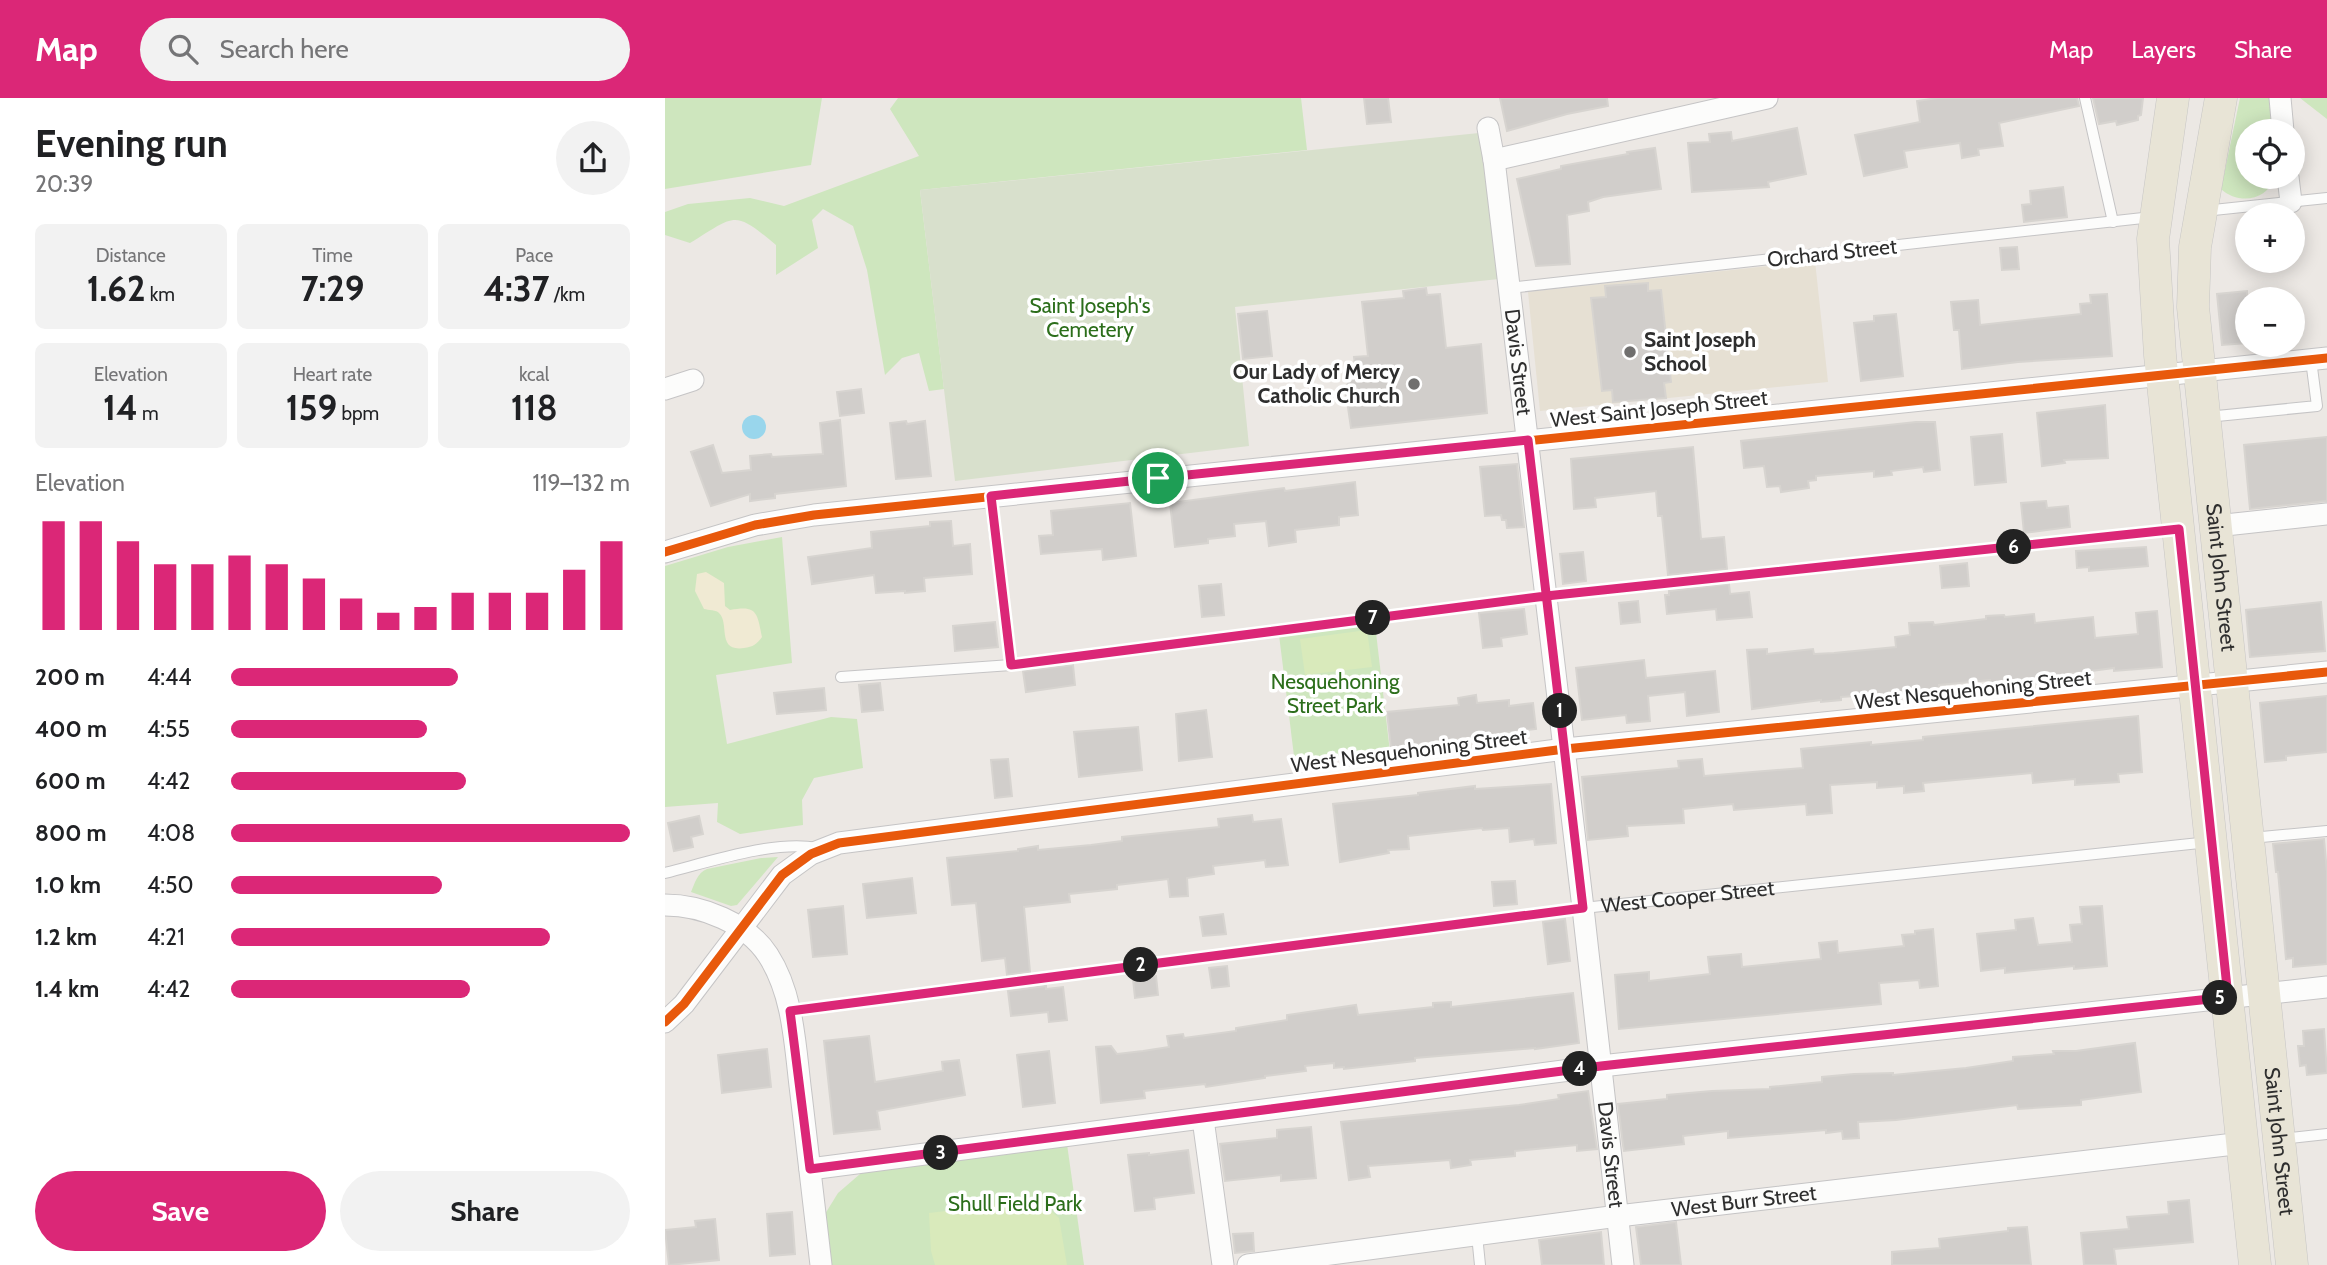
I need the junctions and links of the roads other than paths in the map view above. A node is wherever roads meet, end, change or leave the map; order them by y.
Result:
1 (1767, 98) edge
2 (2085, 98) edge
3 (2173, 98) edge
4 (2221, 98) edge
5 (2280, 98) edge
6 (2282, 119) edge
7 (1488, 128) dead end
8 (1494, 160) junction
9 (2289, 189) edge
10 (2327, 198) edge
11 (2291, 202) junction
12 (2201, 211) junction
13 (2155, 217) junction
14 (2113, 222) junction
15 (1509, 288) junction
16 (2319, 359) edge
17 (2200, 371) junction
18 (2162, 375) junction
19 (693, 380) dead end
20 (665, 389) edge
21 (2322, 406) edge
22 (2204, 418) junction
23 (1528, 440) junction
24 (991, 496) junction
25 (2327, 514) edge
26 (2216, 526) junction
27 (2179, 529) junction
28 (665, 552) edge
29 (1546, 596) junction
30 (1011, 665) junction
31 (2327, 672) edge
32 (841, 677) dead end
33 (2232, 682) junction
34 (2196, 685) junction
35 (1565, 749) junction
36 (2327, 831) edge
37 (2248, 838) junction
38 (2212, 841) junction
39 (820, 849) junction
40 (665, 873) edge
41 (665, 905) edge
42 (1583, 908) junction
43 (742, 929) junction
44 (2327, 987) edge
45 (2264, 994) junction
46 (2228, 997) junction
47 (790, 1011) junction
48 (665, 1022) edge
49 (1601, 1066) junction
50 (1203, 1119) junction
51 (2327, 1134) edge
52 (2280, 1139) junction
53 (2243, 1143) junction
54 (810, 1169) junction
55 (1618, 1216) junction
56 (1477, 1235) junction
57 (1345, 1258) edge
58 (821, 1265) edge
59 (1223, 1265) edge
60 (1248, 1265) edge
61 (1480, 1265) edge
62 (1623, 1265) edge
63 (2255, 1265) edge
64 (2293, 1265) edge

1 - 8 street
2 - 14 lane
3 - 13 main road, Saint John Street
4 - 12 main road, Saint John Street
5 - 6 street
7 - 8 street, Davis Street
8 - 15 street, Davis Street
9 - 11 street
10 - 11 lane
11 - 12 lane
12 - 17 main road, Saint John Street
13 - 14 lane, Orchard Street
13 - 18 main road, Saint John Street
14 - 15 lane, Orchard Street
15 - 23 street, Davis Street
16 - 17 street, West Saint Joseph Street
16 - 21 lane
17 - 18 street, West Saint Joseph Street
17 - 22 main road, Saint John Street
18 - 23 street, West Saint Joseph Street
18 - 27 main road, Saint John Street
19 - 20 street
21 - 22 lane
22 - 26 main road, Saint John Street
23 - 24 street, West Saint Joseph Street
23 - 29 street, Davis Street
24 - 28 street, West Saint Joseph Street
24 - 30 lane
25 - 26 street
26 - 33 main road, Saint John Street
27 - 29 lane
27 - 34 main road, Saint John Street
29 - 30 lane
29 - 35 street, Davis Street
30 - 32 lane
31 - 33 street, West Nesquehoning Street
33 - 34 street, West Nesquehoning Street
33 - 37 main road, Saint John Street
34 - 35 street, West Nesquehoning Street
34 - 38 main road, Saint John Street
35 - 39 street, West Nesquehoning Street
35 - 42 street, Davis Street
36 - 37 lane
37 - 45 main road, Saint John Street
38 - 42 lane, West Cooper Street
38 - 46 main road, Saint John Street
39 - 40 lane
39 - 43 street, West Nesquehoning Street
41 - 43 street
42 - 47 lane, West Cooper Street
42 - 49 street, Davis Street
43 - 47 street
43 - 48 street
44 - 45 street
45 - 46 street
45 - 52 main road, Saint John Street
46 - 49 street
46 - 53 main road, Saint John Street
47 - 54 street
49 - 50 street
49 - 55 street, Davis Street
50 - 54 street
50 - 59 street
51 - 52 lane
52 - 64 main road, Saint John Street
53 - 55 street, West Burr Street
53 - 63 main road, Saint John Street
54 - 58 street
55 - 56 street, West Burr Street
55 - 62 street, Davis Street
56 - 57 street, West Burr Street
56 - 61 lane
57 - 60 street, West Burr Street

